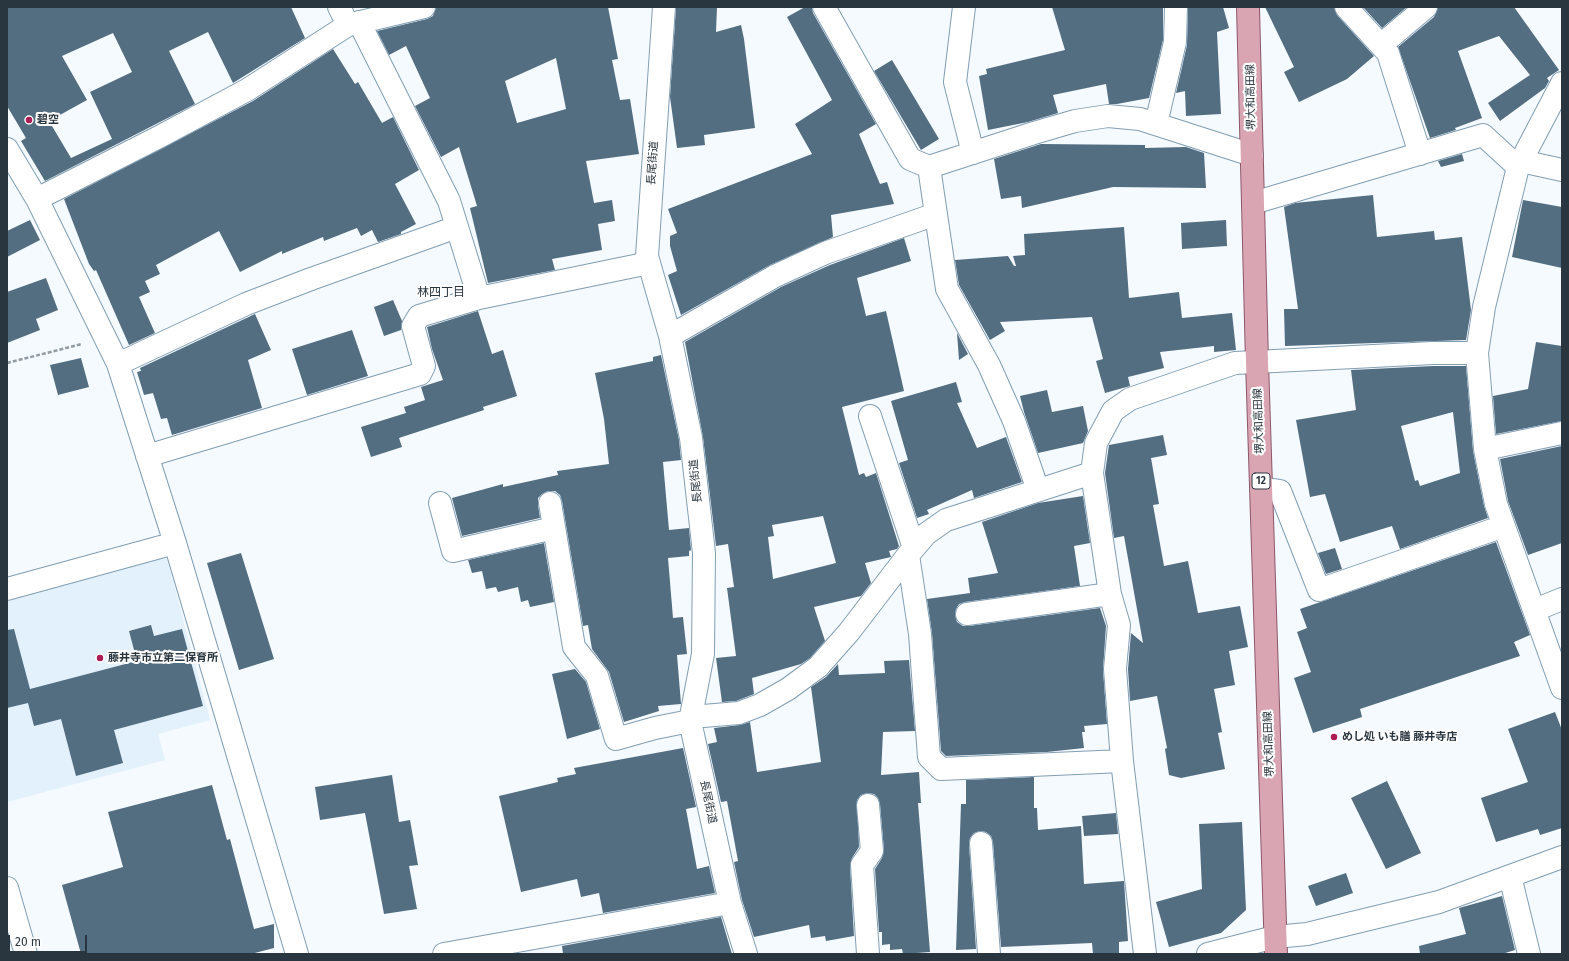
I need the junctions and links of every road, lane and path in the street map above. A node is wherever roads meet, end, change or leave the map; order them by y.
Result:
1 (424, 7) edge
2 (664, 7) edge
3 (824, 7) edge
4 (964, 7) edge
5 (1176, 7) edge
6 (1248, 7) edge
7 (1346, 7) edge
8 (1426, 7) edge
9 (349, 18) edge
10 (1381, 45) junction
11 (1562, 83) edge
12 (1156, 124) junction
13 (973, 153) junction
14 (1420, 154) junction
15 (1252, 155) junction
16 (11, 162) edge
17 (1520, 164) junction
18 (929, 167) junction
19 (1562, 170) edge
20 (37, 199) junction
21 (1253, 203) junction
22 (936, 214) junction
23 (457, 227) junction
24 (649, 263) junction
25 (479, 298) junction
26 (670, 336) junction
27 (105, 338) junction
28 (1477, 353) junction
29 (1257, 362) junction
30 (7, 363) edge
31 (118, 364) junction
32 (870, 416) dead end
33 (1562, 434) edge
34 (1485, 449) junction
35 (148, 456) junction
36 (1092, 473) junction
37 (1261, 488) junction
38 (1038, 490) junction
39 (440, 503) dead end
40 (550, 503) dead end
41 (1504, 526) junction
42 (554, 528) junction
43 (175, 543) junction
44 (911, 552) junction
45 (7, 589) edge
46 (1110, 594) junction
47 (1562, 600) edge
48 (1535, 610) junction
49 (967, 614) dead end
50 (1562, 688) edge
51 (691, 719) junction
52 (1122, 761) junction
53 (868, 805) dead end
54 (982, 843) dead end
55 (1562, 857) edge
56 (1510, 876) junction
57 (8, 893) edge
58 (730, 903) junction
59 (1275, 946) edge
60 (26, 954) edge
61 (297, 954) edge
62 (444, 954) edge
63 (746, 954) edge
64 (868, 954) edge
65 (989, 954) edge
66 (1145, 954) edge
67 (1208, 954) edge
68 (1529, 954) edge

1 - 9 street
2 - 24 street, 長尾街道
3 - 18 street
4 - 13 street
5 - 12 street
6 - 15 main road, 堺大和高田線 / 12
7 - 10 street
8 - 10 street
9 - 20 street
9 - 23 street
10 - 14 street
11 - 17 street
12 - 13 street
12 - 15 street
13 - 18 street
14 - 17 street
14 - 21 street
15 - 21 main road, 堺大和高田線 / 12
16 - 20 street
17 - 19 street
17 - 28 street
18 - 22 street
20 - 27 street
21 - 29 main road, 堺大和高田線 / 12
22 - 26 street
22 - 38 street
23 - 25 street
23 - 31 street
24 - 25 street
24 - 26 street, 長尾街道
25 - 35 street
26 - 51 street, 長尾街道
27 - 30 path
27 - 31 street
28 - 29 street
28 - 34 street
29 - 36 street
29 - 37 main road, 堺大和高田線 / 12
31 - 35 street
32 - 44 street
33 - 34 street
34 - 41 street
35 - 43 street
36 - 38 street
36 - 46 street
37 - 41 street
37 - 59 main road, 堺大和高田線 / 12
38 - 44 street
39 - 42 street
40 - 42 street
41 - 48 street
42 - 51 street
43 - 45 street
43 - 61 street
44 - 51 street
44 - 52 street
46 - 49 street
46 - 52 street
47 - 48 street
48 - 50 street
51 - 58 street, 長尾街道
52 - 66 street
53 - 64 street
54 - 65 street
55 - 56 street
56 - 59 street
56 - 68 street
57 - 60 street
58 - 62 street
58 - 63 street, 長尾街道
59 - 67 street

